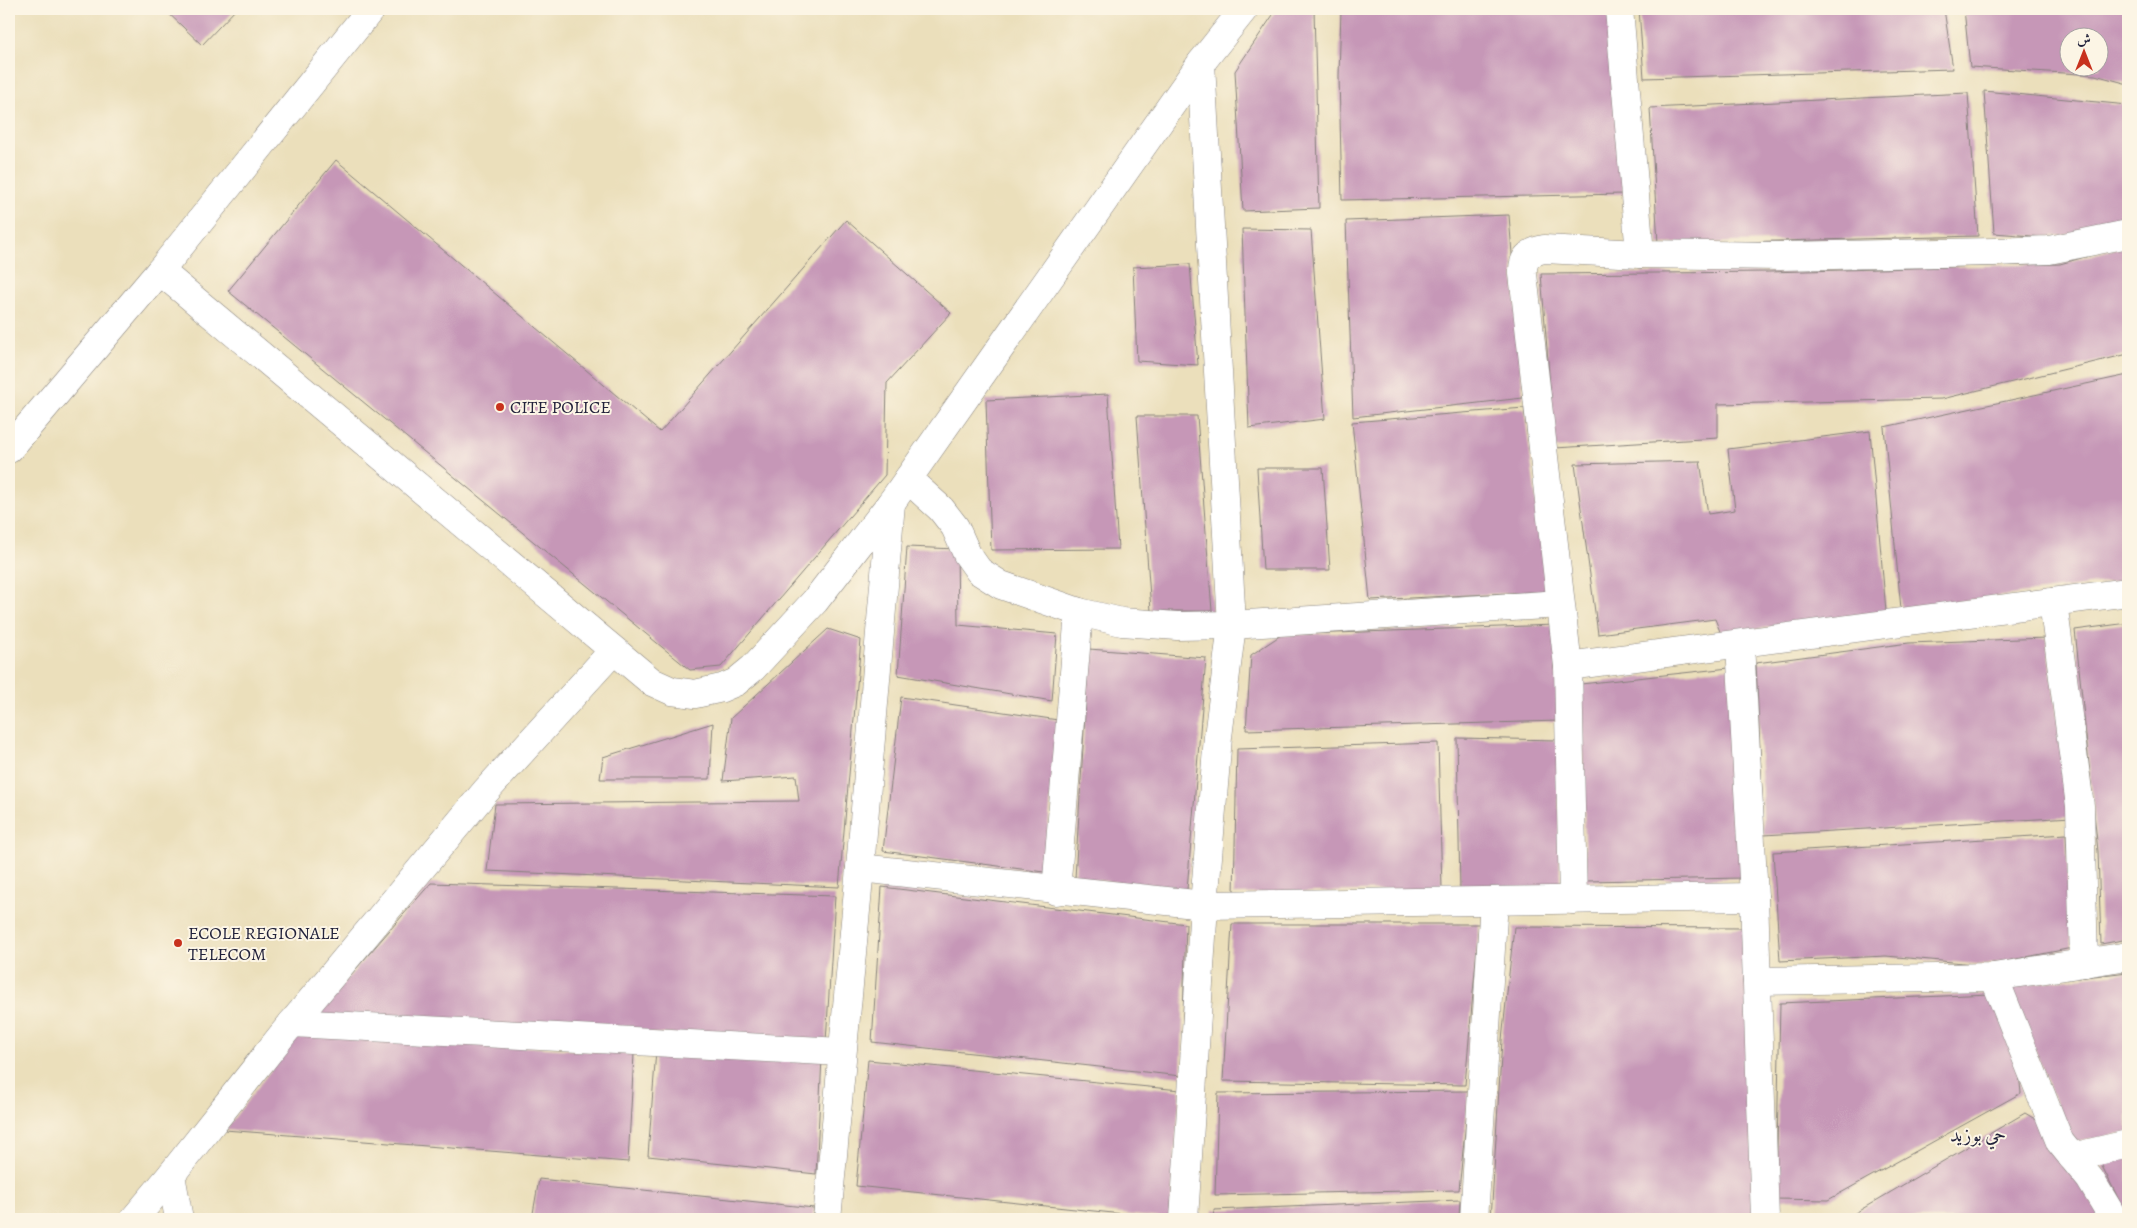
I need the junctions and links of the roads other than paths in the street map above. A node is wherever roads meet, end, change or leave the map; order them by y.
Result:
1 (371, 9) edge
2 (1244, 9) edge
3 (1618, 9) edge
4 (1201, 63) junction
5 (2128, 234) edge
6 (1640, 254) junction
7 (160, 271) junction
8 (9, 449) edge
9 (908, 478) junction
10 (891, 502) junction
11 (2128, 592) edge
12 (2052, 602) junction
13 (1560, 604) junction
14 (1080, 612) junction
15 (1232, 625) junction
16 (1740, 644) junction
17 (613, 651) junction
18 (1568, 666) junction
19 (860, 868) junction
20 (1056, 891) junction
21 (1754, 897) junction
22 (1573, 900) junction
23 (1494, 901) junction
24 (1204, 905) junction
25 (2128, 956) edge
26 (2084, 963) junction
27 (1994, 977) junction
28 (1757, 980) junction
29 (292, 1023) junction
30 (842, 1052) junction
31 (2128, 1144) edge
32 (2072, 1157) junction
33 (171, 1175) junction
34 (134, 1219) edge
35 (179, 1219) edge
36 (826, 1219) edge
37 (1184, 1219) edge
38 (1474, 1219) edge
39 (1766, 1219) edge
40 (2114, 1219) edge

1 - 7 street
2 - 4 street
3 - 6 street
4 - 9 street
4 - 15 street
5 - 6 street
6 - 13 street
7 - 8 street
7 - 17 street
9 - 10 street
9 - 14 street
10 - 17 street
10 - 19 street
11 - 12 street
12 - 16 street
12 - 26 street
13 - 15 street
13 - 18 street
14 - 15 street
14 - 20 street
15 - 24 street
16 - 18 street
16 - 21 street
17 - 29 street
18 - 22 street
19 - 20 street
19 - 30 street
20 - 24 street
21 - 22 street
21 - 28 street
22 - 23 street
23 - 24 street
23 - 38 street
24 - 37 street
25 - 26 street
26 - 27 street
27 - 28 street
27 - 32 street
28 - 39 street
29 - 30 street
29 - 33 street
30 - 36 street
31 - 32 street
32 - 40 street
33 - 34 street
33 - 35 street

